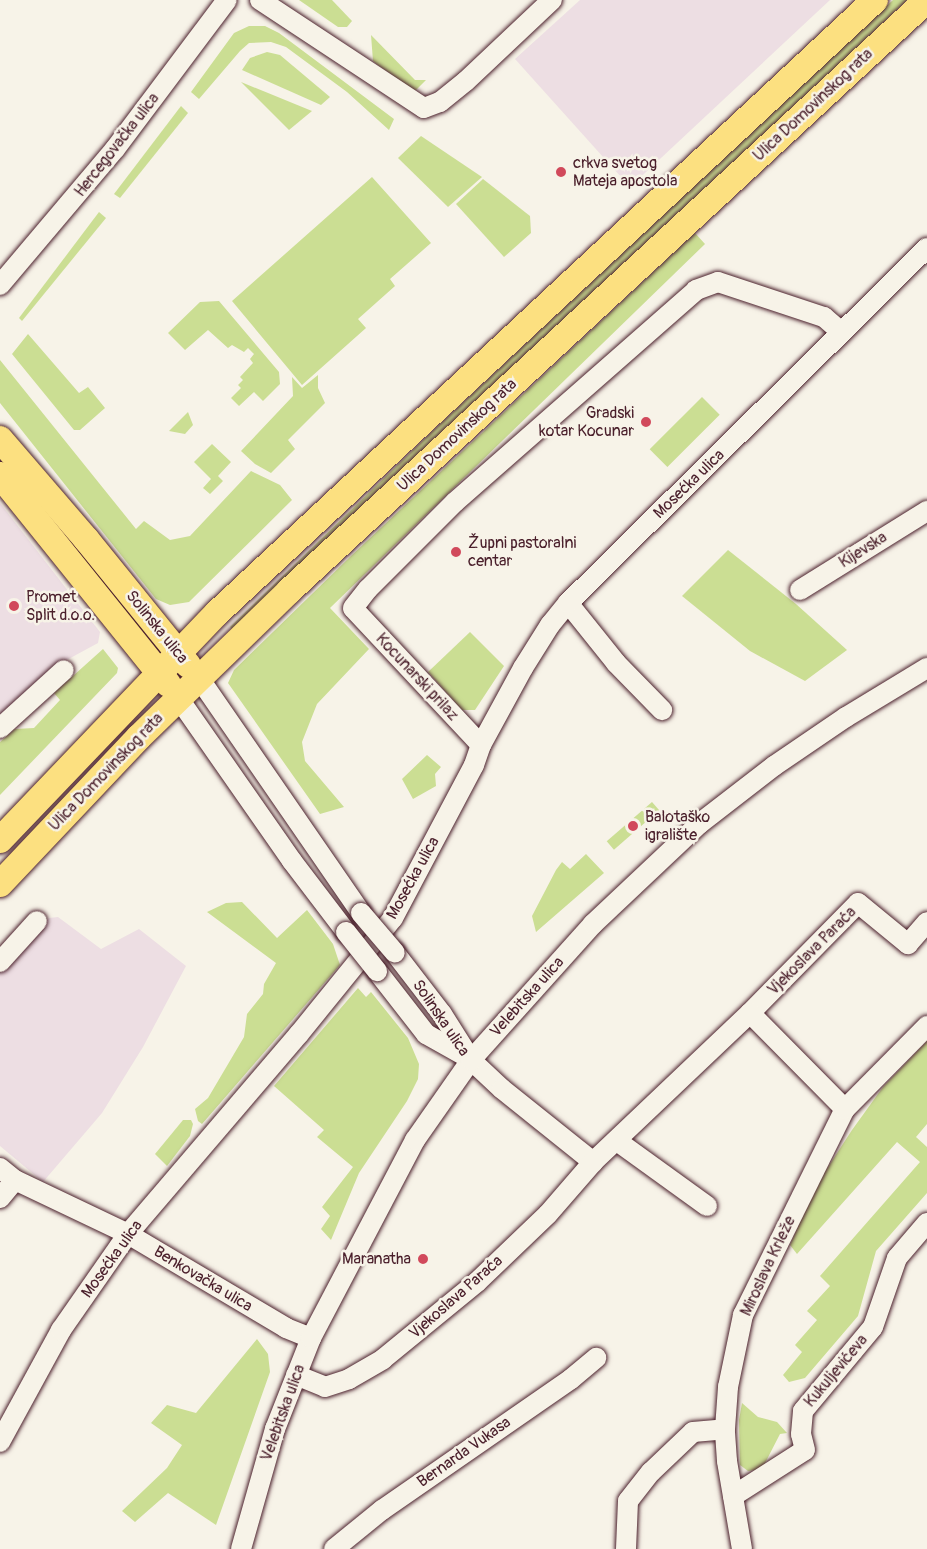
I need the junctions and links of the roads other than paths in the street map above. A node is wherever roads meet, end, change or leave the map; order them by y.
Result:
1 (227, 0) edge
2 (260, 0) edge
3 (552, 0) edge
4 (875, 0) edge
5 (927, 0) edge
6 (927, 248) edge
7 (0, 285) edge
8 (841, 332) junction
9 (0, 439) edge
10 (0, 475) edge
11 (927, 511) edge
12 (800, 590) dead end
13 (568, 603) junction
14 (177, 653) junction
15 (927, 668) edge
16 (64, 670) dead end
17 (159, 671) junction
18 (199, 678) junction
19 (178, 699) junction
20 (662, 710) dead end
21 (0, 728) edge
22 (481, 745) junction
23 (0, 840) edge
24 (0, 884) edge
25 (37, 921) dead end
26 (927, 922) edge
27 (0, 962) edge
28 (750, 1013) junction
29 (927, 1026) edge
30 (471, 1060) junction
31 (845, 1109) junction
32 (617, 1141) junction
33 (593, 1162) junction
34 (8, 1174) edge
35 (0, 1198) edge
36 (707, 1206) dead end
37 (927, 1223) edge
38 (128, 1234) junction
39 (311, 1338) junction
40 (596, 1358) dead end
41 (296, 1376) junction
42 (725, 1429) junction
43 (0, 1442) edge
44 (733, 1496) junction
45 (241, 1549) edge
46 (334, 1549) edge
47 (626, 1549) edge
48 (742, 1549) edge

1 - 7 street, Hercegovačka ulica
2 - 3 street
4 - 14 main road, Ulica Domovinskog rata
5 - 18 main road, Ulica Domovinskog rata
6 - 8 street, Mosećka ulica
8 - 13 street, Mosećka ulica
8 - 22 street, Kocunarski prilaz
9 - 14 main road, Solinska ulica
10 - 17 main road, Solinska ulica
11 - 12 street, Kijevska
13 - 20 street
13 - 22 street, Mosećka ulica
14 - 17 main road, Ulica Domovinskog rata
14 - 18 main road, Solinska ulica
15 - 30 street, Velebitska ulica
16 - 21 street
17 - 19 main road, Solinska ulica
17 - 23 main road, Ulica Domovinskog rata
18 - 19 main road, Ulica Domovinskog rata
18 - 30 street, Solinska ulica, bridge
19 - 24 main road, Ulica Domovinskog rata
19 - 30 street, Solinska ulica, bridge
22 - 38 street, Mosećka ulica
25 - 27 street
26 - 28 street, Vjekoslava Paraća
28 - 31 street
28 - 32 street, Vjekoslava Paraća
29 - 31 street, Miroslava Krleže
30 - 33 street
30 - 39 street, Velebitska ulica
31 - 42 street, Miroslava Krleže
32 - 33 street, Vjekoslava Paraća
32 - 36 street
33 - 41 street, Vjekoslava Paraća
34 - 35 street
34 - 38 street, Benkovačka ulica
37 - 44 street, Kukuljevićeva
38 - 39 street, Benkovačka ulica
38 - 43 street, Mosećka ulica
39 - 41 street, Velebitska ulica
40 - 46 street, Bernarda Vukasa
41 - 45 street, Velebitska ulica
42 - 44 street, Miroslava Krleže
42 - 47 street
44 - 48 street, Miroslava Krleže

